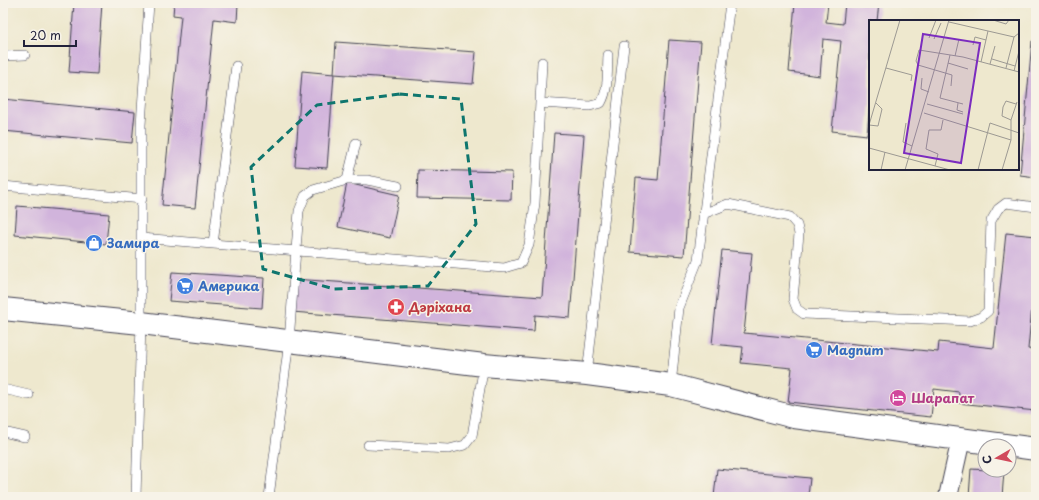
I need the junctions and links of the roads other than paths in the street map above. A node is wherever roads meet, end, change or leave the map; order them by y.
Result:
1 (149, 3) edge
2 (730, 3) edge
3 (624, 46) dead end
4 (25, 55) dead end
5 (608, 55) dead end
6 (3, 56) edge
7 (542, 62) dead end
8 (236, 66) dead end
9 (540, 103) junction
10 (356, 143) dead end
11 (347, 180) junction
12 (3, 186) edge
13 (398, 186) dead end
14 (142, 199) junction
15 (1036, 207) edge
16 (703, 214) junction
17 (141, 238) junction
18 (213, 244) junction
19 (296, 251) junction
20 (3, 309) edge
21 (141, 323) junction
22 (289, 341) junction
23 (484, 365) junction
24 (587, 374) junction
25 (672, 385) junction
26 (3, 389) edge
27 (29, 395) dead end
28 (3, 432) edge
29 (25, 437) dead end
30 (961, 439) junction
31 (368, 445) dead end
32 (1036, 449) edge
33 (136, 497) edge
34 (270, 497) edge
35 (948, 497) edge

1 - 14 lane
2 - 16 lane
3 - 24 lane
4 - 6 lane
5 - 9 lane
7 - 9 lane
8 - 18 lane
9 - 19 lane
10 - 11 lane
11 - 13 lane
11 - 19 lane
12 - 14 lane
14 - 17 lane
15 - 16 lane
16 - 25 lane
17 - 18 lane
17 - 21 lane
18 - 19 lane
19 - 22 lane
20 - 21 street
21 - 22 street
21 - 33 lane
22 - 23 street
22 - 34 lane
23 - 24 street
23 - 31 lane
24 - 25 street
25 - 30 street
26 - 27 lane
28 - 29 lane
30 - 32 street
30 - 35 street

